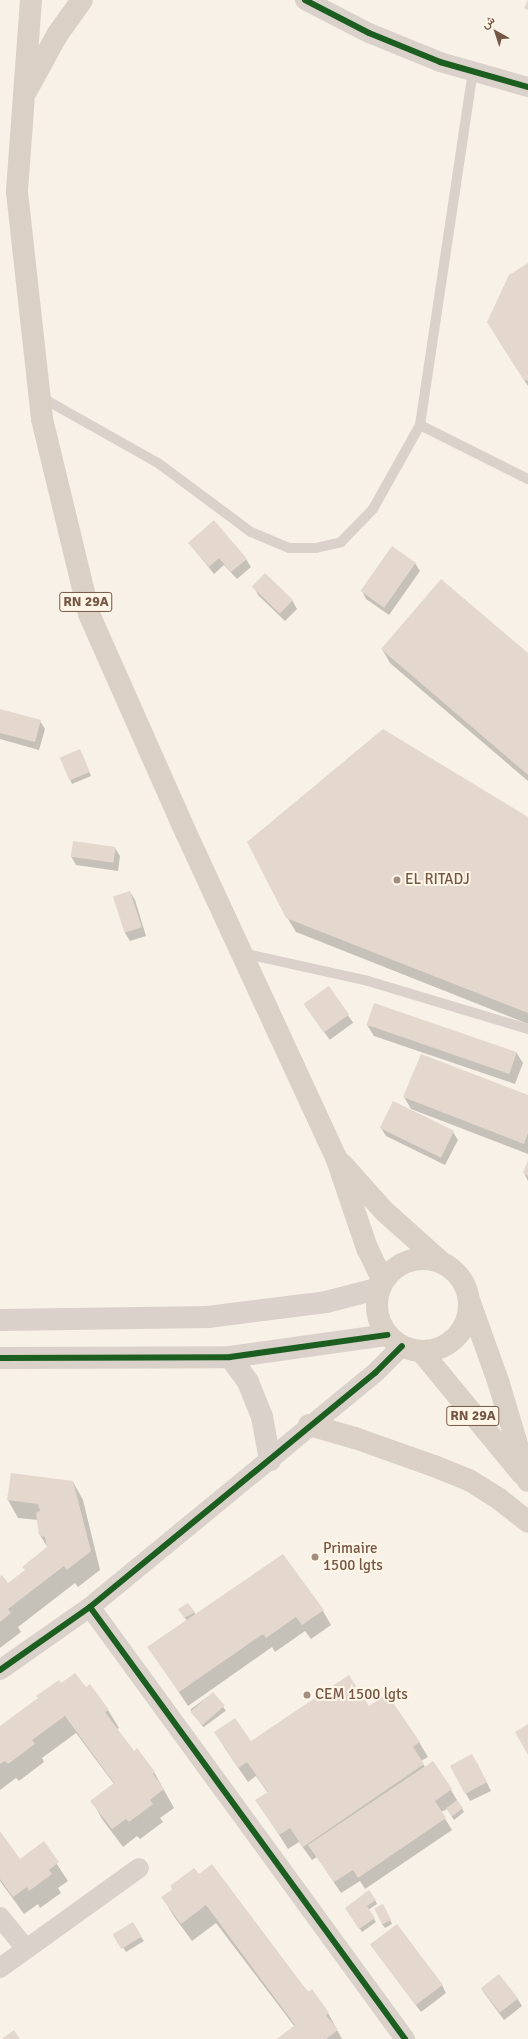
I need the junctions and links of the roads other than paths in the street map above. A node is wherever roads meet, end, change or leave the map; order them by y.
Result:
1 (31, 0) edge
2 (82, 0) edge
3 (305, 0) edge
4 (473, 71) junction
5 (528, 87) edge
6 (24, 96) junction
7 (39, 396) junction
8 (420, 425) junction
9 (528, 479) edge
10 (242, 953) junction
11 (528, 1029) edge
12 (336, 1157) junction
13 (441, 1262) junction
14 (381, 1284) junction
15 (469, 1299) junction
16 (0, 1320) edge
17 (403, 1344) junction
18 (0, 1358) edge
19 (230, 1358) junction
20 (309, 1425) junction
21 (270, 1460) junction
22 (527, 1480) edge
23 (528, 1522) edge
24 (90, 1607) junction
25 (0, 1670) edge
26 (140, 1868) dead end
27 (0, 1917) edge
28 (26, 1949) junction
29 (0, 1968) edge
30 (406, 2039) edge

1 - 6 main road, RN 29A
2 - 6 main road
3 - 4 street
4 - 5 street
4 - 8 lane
6 - 7 main road, RN 29A
7 - 8 lane
7 - 10 main road, RN 29A
8 - 9 lane
10 - 11 lane
10 - 12 main road, RN 29A
12 - 13 main road, RN 29A
12 - 14 main road, RN 29A
13 - 14 main road
13 - 15 main road
14 - 16 street
14 - 17 main road
15 - 17 main road
15 - 22 main road, RN 29A
17 - 19 street
17 - 20 street
17 - 22 main road, RN 29A
18 - 19 street
19 - 21 street
20 - 21 street
20 - 23 main road
21 - 24 street
24 - 25 street
24 - 30 street
26 - 28 street
27 - 28 street
28 - 29 street

